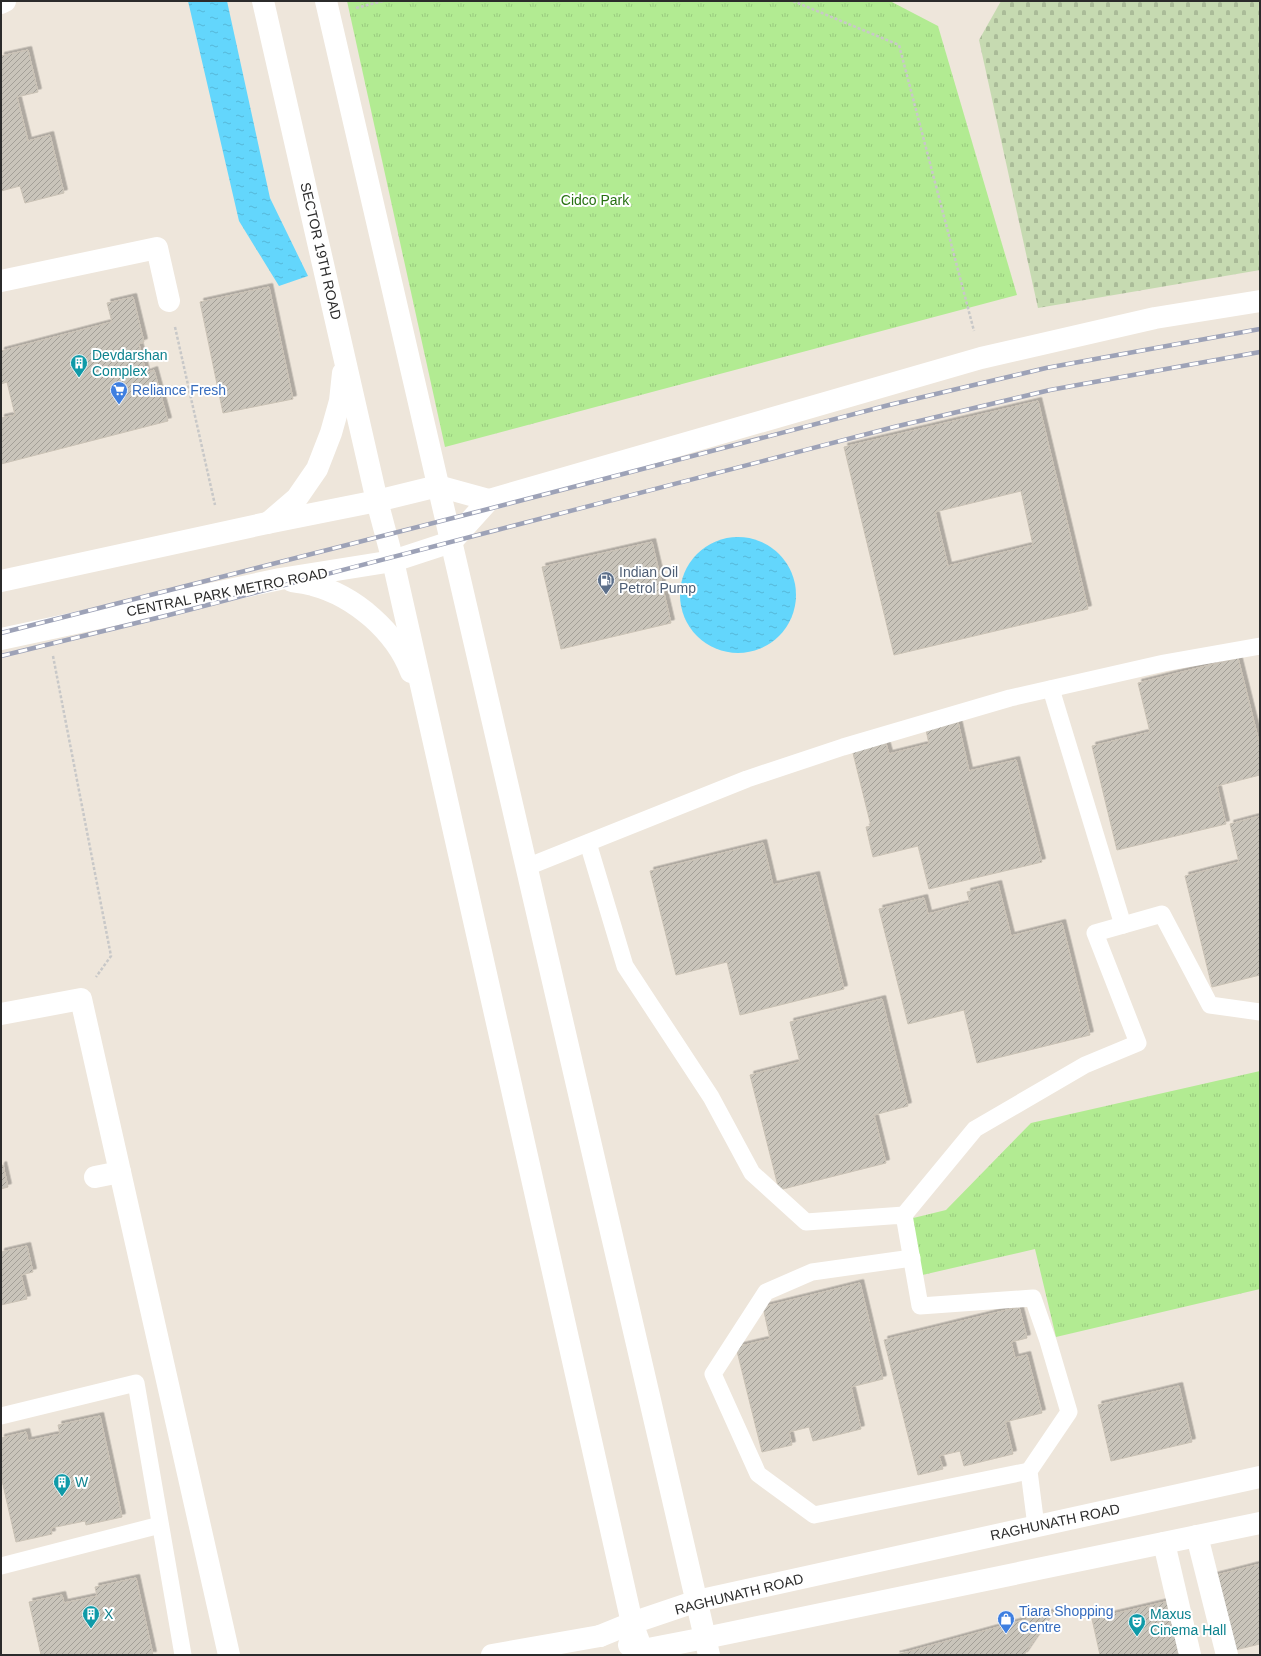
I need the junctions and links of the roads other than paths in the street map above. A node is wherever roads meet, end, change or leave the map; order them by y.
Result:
1 (4, 1) edge
2 (263, 1) edge
3 (326, 1) edge
4 (1, 3) edge
5 (1, 281) edge
6 (169, 301) road end
7 (1260, 301) edge
8 (345, 356) junction
9 (438, 486) junction
10 (489, 500) junction
11 (377, 501) junction
12 (267, 523) junction
13 (451, 542) junction
14 (393, 561) junction
15 (280, 579) junction
16 (1, 581) edge
17 (1, 639) edge
18 (1260, 646) edge
19 (1051, 689) junction
20 (428, 716) junction
21 (588, 843) junction
22 (527, 867) junction
23 (1123, 925) junction
24 (1260, 1012) edge
25 (1, 1014) edge
26 (120, 1172) junction
27 (95, 1177) dead end
28 (904, 1214) junction
29 (912, 1258) junction
30 (1, 1416) edge
31 (1029, 1471) junction
32 (1260, 1477) edge
33 (1260, 1523) edge
34 (160, 1525) junction
35 (1036, 1526) junction
36 (1197, 1536) junction
37 (1164, 1543) junction
38 (1, 1566) edge
39 (697, 1601) junction
40 (632, 1623) junction
41 (600, 1636) junction
42 (707, 1647) edge
43 (643, 1652) edge
44 (183, 1655) edge
45 (229, 1655) edge
46 (492, 1655) edge
47 (1190, 1655) edge
48 (1227, 1655) edge

1 - 4 main road
2 - 8 main road, SECTOR 19TH ROAD
3 - 9 main road
5 - 6 main road
7 - 10 main road
8 - 11 main road, SECTOR 19TH ROAD
8 - 12 main road
9 - 10 main road
9 - 11 main road
9 - 13 main road
10 - 13 main road
11 - 12 main road
11 - 14 main road, SECTOR 19TH ROAD
12 - 16 main road
13 - 14 main road, CENTRAL PARK METRO ROAD
13 - 22 main road
14 - 15 main road, CENTRAL PARK METRO ROAD
14 - 20 main road, SECTOR 19TH ROAD
15 - 17 main road, CENTRAL PARK METRO ROAD
15 - 20 main road
18 - 19 lane
19 - 21 lane
19 - 23 lane
20 - 40 main road
21 - 22 lane
21 - 28 lane
22 - 39 main road
23 - 24 lane
23 - 28 lane
25 - 26 main road
26 - 27 main road
26 - 45 main road
28 - 29 lane
29 - 31 lane
29 - 31 lane
30 - 34 lane
31 - 35 lane
32 - 35 main road, RAGHUNATH ROAD
33 - 36 main road
34 - 38 lane
34 - 44 lane
35 - 39 main road, RAGHUNATH ROAD
36 - 37 main road
36 - 48 main road
37 - 42 main road
37 - 47 main road
39 - 40 main road, RAGHUNATH ROAD
39 - 42 main road
40 - 41 main road, RAGHUNATH ROAD
40 - 43 main road
41 - 43 main road
41 - 46 main road, RAGHUNATH ROAD
42 - 43 main road

